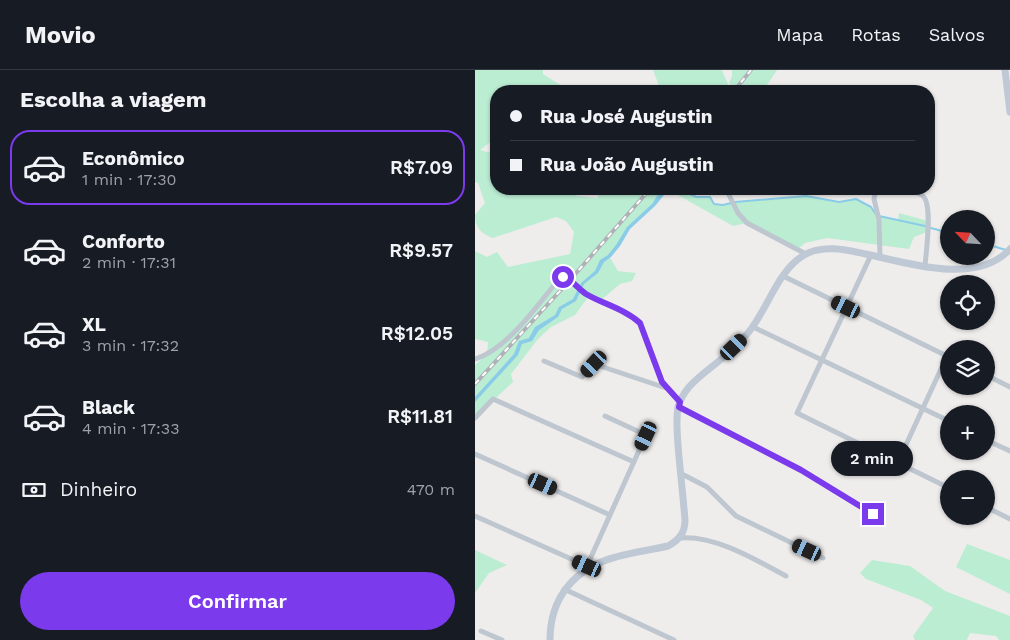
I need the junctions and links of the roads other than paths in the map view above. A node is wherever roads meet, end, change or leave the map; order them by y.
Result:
1 (1005, 70) edge
2 (1009, 77) edge
3 (1010, 112) edge
4 (729, 195) edge
5 (875, 195) edge
6 (922, 195) edge
7 (1010, 248) edge
8 (806, 254) junction
9 (871, 255) junction
10 (880, 257) junction
11 (925, 266) junction
12 (783, 276) junction
13 (846, 307) junction
14 (753, 327) junction
15 (940, 352) edge
16 (475, 359) edge
17 (821, 360) junction
18 (544, 361) dead end
19 (940, 373) edge
20 (995, 380) edge
21 (1010, 387) edge
22 (666, 388) junction
23 (679, 405) junction
24 (923, 409) junction
25 (605, 416) dead end
26 (940, 417) edge
27 (475, 418) edge
28 (995, 444) edge
29 (1010, 451) edge
30 (475, 454) edge
31 (634, 462) junction
32 (898, 462) junction
33 (681, 473) junction
34 (940, 483) edge
35 (995, 512) edge
36 (873, 514) dead end
37 (610, 515) junction
38 (475, 516) edge
39 (1010, 519) edge
40 (680, 538) junction
41 (823, 558) dead end
42 (588, 567) junction
43 (786, 576) dead end
44 (564, 589) junction
45 (481, 631) dead end
46 (502, 640) edge
47 (551, 640) edge
48 (674, 640) edge

1 - 2 street
2 - 3 street
4 - 8 street
5 - 10 street
6 - 11 street
7 - 11 street
8 - 9 street
8 - 12 street
9 - 10 street
9 - 13 street
10 - 11 street
12 - 13 street
12 - 14 street
13 - 15 street
13 - 17 street
14 - 17 street
14 - 23 street
16 - 22 street
17 - 24 street
17 - 32 street
18 - 22 street
19 - 24 street
20 - 21 street
22 - 23 street
23 - 33 street
23 - 36 street
24 - 26 street
24 - 32 street
25 - 31 street
27 - 31 street
28 - 29 street
30 - 37 street
31 - 37 street
32 - 34 street
33 - 40 street
33 - 41 street
35 - 39 street
37 - 42 street
38 - 42 street
40 - 42 street
40 - 43 street
42 - 44 street
44 - 47 street
44 - 48 street
45 - 46 street

